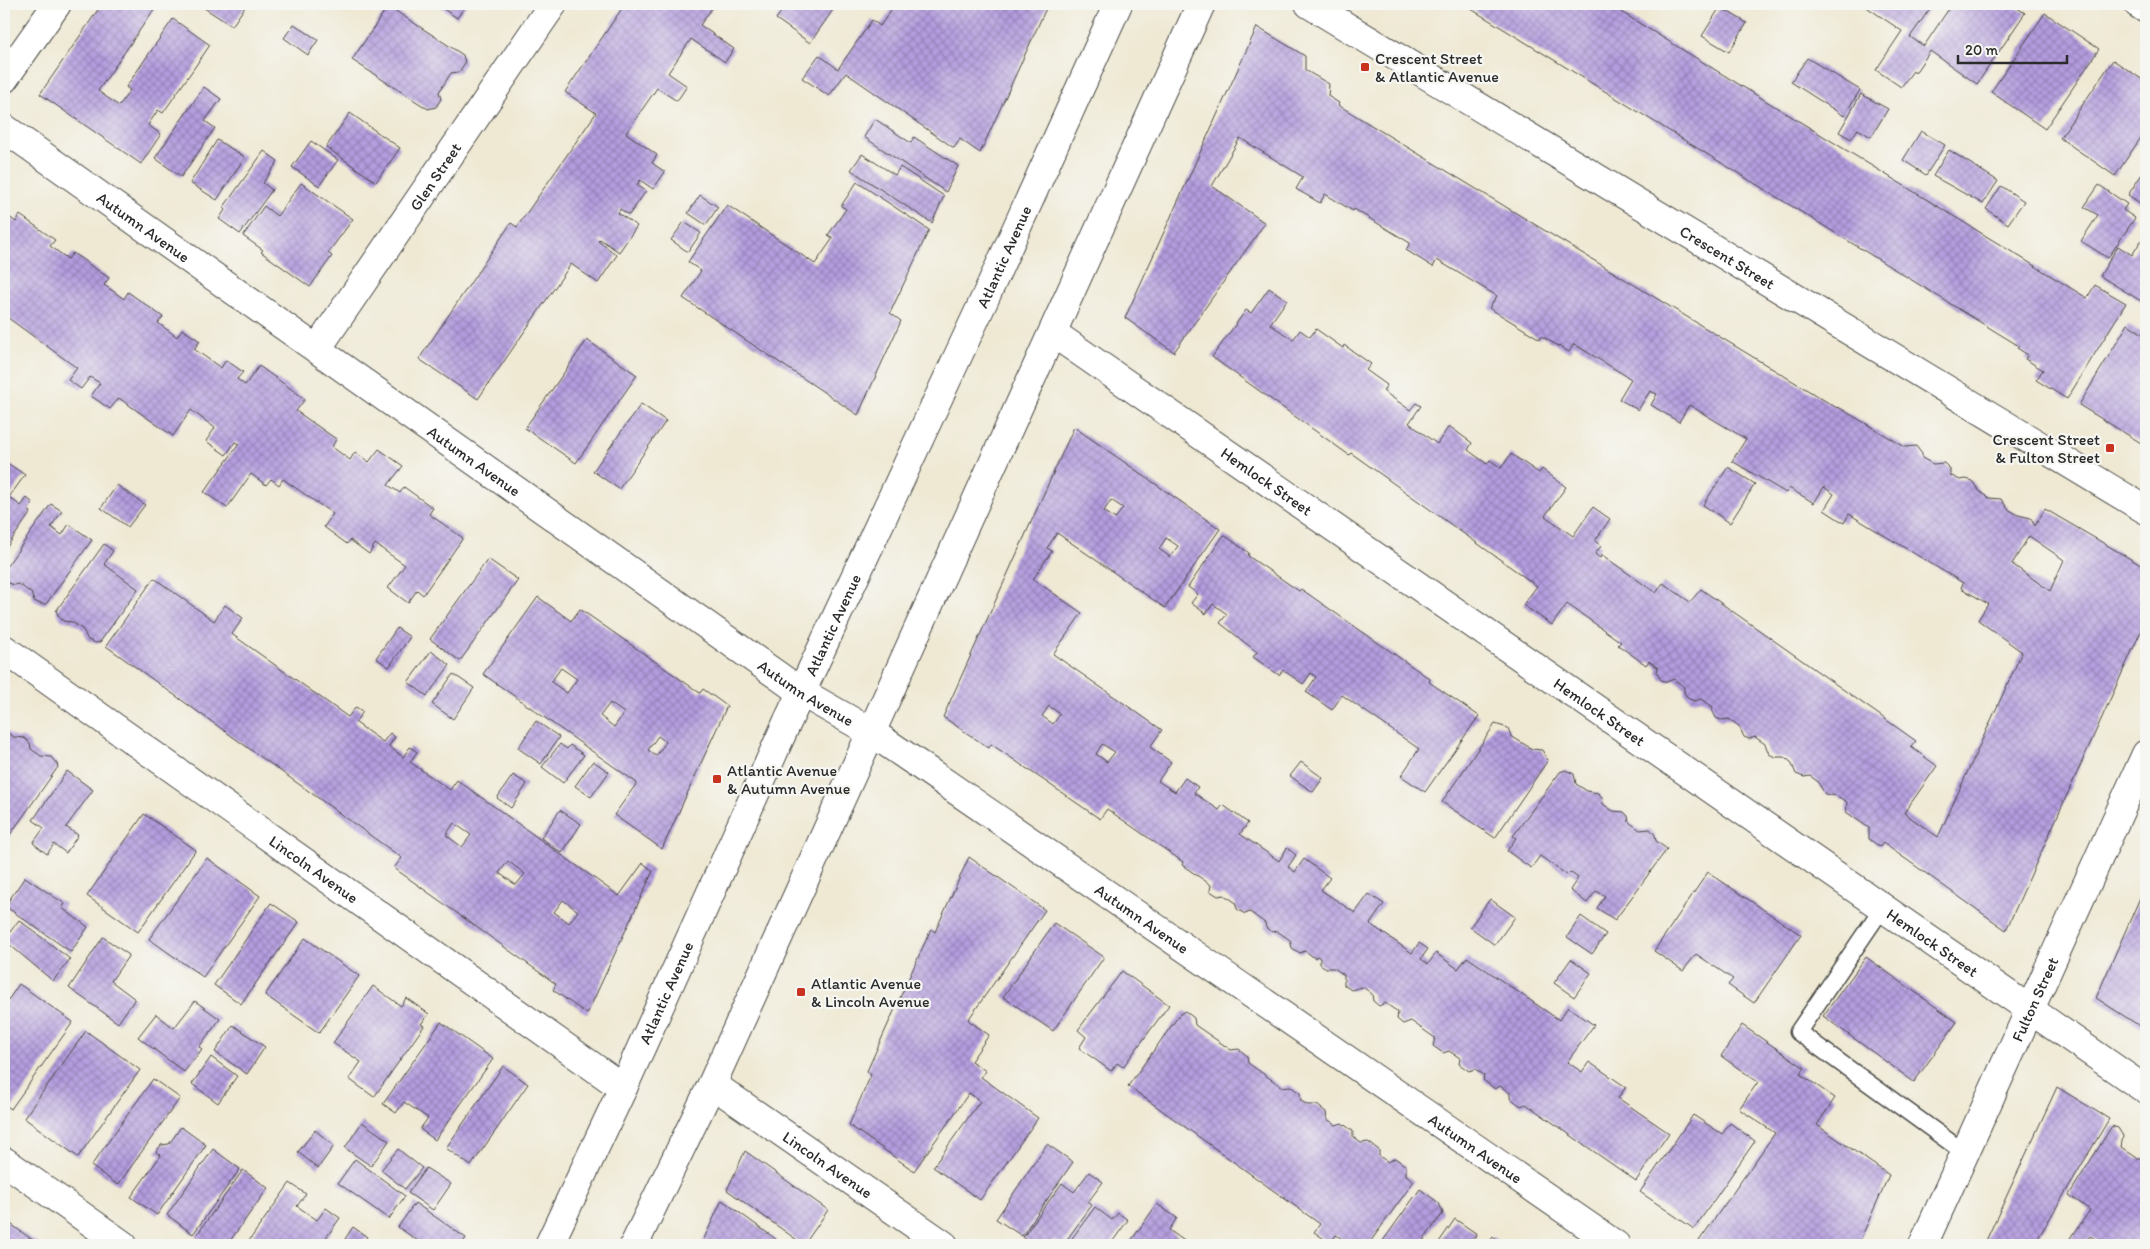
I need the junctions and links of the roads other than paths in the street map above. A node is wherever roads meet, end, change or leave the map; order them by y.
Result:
1 (57, 4) edge
2 (553, 4) edge
3 (1118, 4) edge
4 (1201, 4) edge
5 (1309, 4) edge
6 (2138, 4) edge
7 (2146, 9) edge
8 (4, 80) edge
9 (4, 128) edge
10 (1053, 333) junction
11 (317, 349) junction
12 (2146, 510) edge
13 (4, 649) edge
14 (801, 692) junction
15 (871, 732) junction
16 (2146, 754) edge
17 (1883, 907) junction
18 (2031, 1009) junction
19 (712, 1084) junction
20 (623, 1088) junction
21 (2146, 1090) edge
22 (1965, 1153) junction
23 (4, 1161) edge
24 (123, 1245) edge
25 (550, 1245) edge
26 (634, 1245) edge
27 (944, 1245) edge
28 (1616, 1245) edge
29 (1923, 1245) edge

1 - 8 street
2 - 11 street, Glen Street
3 - 14 street, Atlantic Avenue
4 - 10 street
5 - 12 street, Crescent Street
6 - 7 street
9 - 11 street, Autumn Avenue
10 - 15 street
10 - 17 street, Hemlock Street
11 - 14 street, Autumn Avenue
13 - 20 street, Lincoln Avenue
14 - 15 street, Autumn Avenue
14 - 20 street, Atlantic Avenue
15 - 19 street
15 - 28 street, Autumn Avenue
16 - 18 street, Fulton Street
17 - 18 street, Hemlock Street
17 - 22 lane
18 - 21 street, Hemlock Street
18 - 22 street, Fulton Street
19 - 26 street
19 - 27 street, Lincoln Avenue
20 - 25 street, Atlantic Avenue
22 - 29 street, Fulton Street
23 - 24 street

